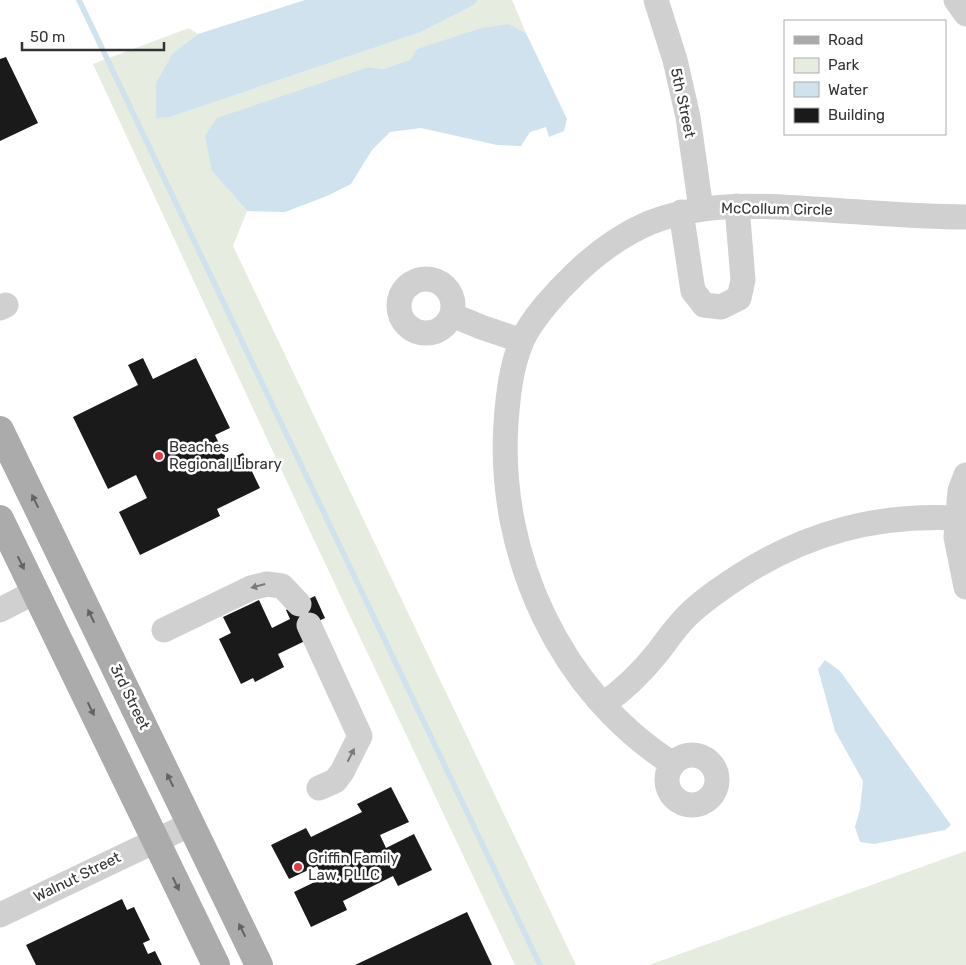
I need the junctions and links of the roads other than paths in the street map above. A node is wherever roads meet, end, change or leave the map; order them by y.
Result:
1 (656, 0) edge
2 (956, 0) edge
3 (966, 14) edge
4 (737, 206) junction
5 (691, 210) junction
6 (966, 217) edge
7 (452, 315) dead end
8 (522, 341) junction
9 (0, 430) edge
10 (966, 475) edge
11 (957, 518) junction
12 (0, 519) edge
13 (72, 577) junction
14 (966, 587) edge
15 (35, 592) junction
16 (0, 610) edge
17 (164, 630) dead end
18 (603, 704) junction
19 (673, 764) dead end
20 (319, 788) dead end
21 (191, 824) junction
22 (155, 840) junction
23 (0, 914) edge
24 (216, 965) edge
25 (259, 965) edge

1 - 5 street, 5th Street
2 - 3 street
4 - 5 street, McCollum Circle
4 - 5 street, 5th Street
4 - 6 street, McCollum Circle
5 - 8 street, McCollum Circle
7 - 8 street
8 - 18 street, McCollum Circle
13 -> 9 main road, 3rd Street
10 - 11 street
11 - 14 street
11 - 18 street
12 -> 15 main road
13 - 15 main road
21 -> 13 main road, 3rd Street
15 - 16 street
15 -> 22 main road
20 -> 17 street
18 - 19 street, McCollum Circle
21 - 22 street, Walnut Street
25 -> 21 main road, 3rd Street
22 - 23 street, Walnut Street
22 -> 24 main road

